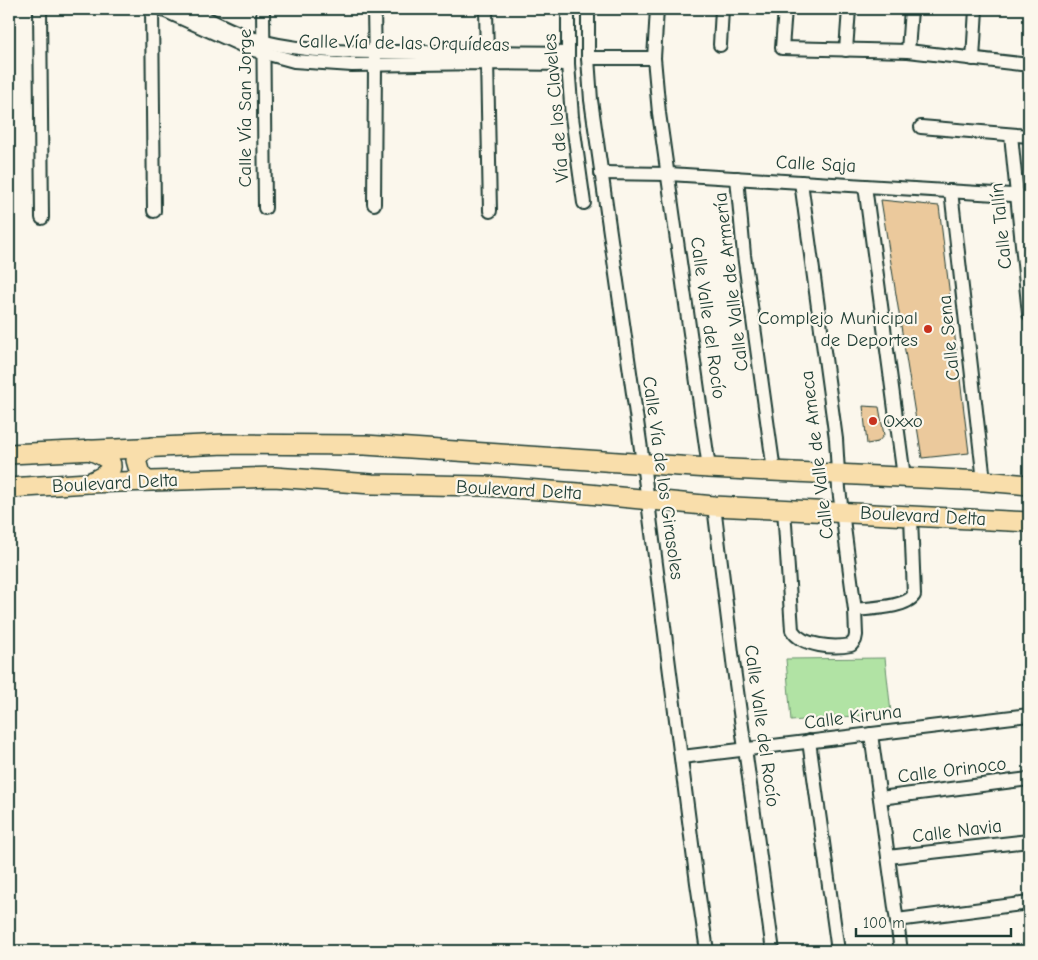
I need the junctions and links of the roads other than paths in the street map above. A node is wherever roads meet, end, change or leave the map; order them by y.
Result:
1 (40, 9) edge
2 (152, 9) edge
3 (161, 9) edge
4 (188, 9) edge
5 (264, 9) edge
6 (374, 9) edge
7 (486, 9) edge
8 (568, 9) edge
9 (588, 9) edge
10 (657, 9) edge
11 (722, 9) edge
12 (784, 9) edge
13 (849, 9) edge
14 (911, 9) edge
15 (976, 9) edge
16 (720, 45) dead end
17 (264, 48) junction
18 (846, 50) junction
19 (908, 51) junction
20 (374, 52) junction
21 (487, 57) junction
22 (588, 58) junction
23 (654, 58) junction
24 (568, 59) junction
25 (973, 59) junction
26 (1029, 65) edge
27 (375, 66) junction
28 (921, 127) dead end
29 (1011, 135) junction
30 (1029, 136) edge
31 (601, 173) junction
32 (669, 174) junction
33 (737, 178) junction
34 (801, 182) junction
35 (865, 186) junction
36 (952, 191) junction
37 (1023, 195) edge
38 (584, 203) dead end
39 (374, 204) dead end
40 (265, 208) dead end
41 (154, 211) dead end
42 (490, 212) dead end
43 (42, 218) dead end
44 (1029, 314) edge
45 (152, 447) junction
46 (89, 450) junction
47 (9, 454) edge
48 (643, 463) junction
49 (710, 468) junction
50 (774, 471) junction
51 (838, 474) junction
52 (904, 477) junction
53 (984, 481) junction
54 (147, 482) junction
55 (88, 483) junction
56 (1029, 485) edge
57 (9, 488) edge
58 (648, 499) junction
59 (714, 506) junction
60 (784, 509) junction
61 (843, 512) junction
62 (911, 517) junction
63 (1029, 522) edge
64 (854, 610) junction
65 (1029, 715) edge
66 (871, 734) junction
67 (809, 741) junction
68 (746, 749) junction
69 (682, 757) junction
70 (1029, 779) edge
71 (880, 798) junction
72 (1029, 841) edge
73 (888, 857) junction
74 (1029, 903) edge
75 (897, 920) junction
76 (707, 951) edge
77 (773, 951) edge
78 (838, 951) edge
79 (902, 951) edge

1 - 43 street
2 - 41 street
3 - 17 street, Calle Vía de las Orquídeas
4 - 17 street, Calle Vía de las Orquídeas
5 - 17 street, Calle Vía San Jorge
6 - 20 street
7 - 21 street
8 - 24 street, Vía de los Claveles
9 - 22 street, Calle Vía de los Girasoles
10 - 23 street, Calle Valle del Rocío
11 - 16 street
12 - 18 street
13 - 18 street
14 - 19 street
15 - 25 street
17 - 20 street, Calle Vía de las Orquídeas
17 - 27 street, Calle Vía de las Orquídeas
17 - 40 street, Calle Vía San Jorge
18 - 19 street
19 - 25 street
20 - 21 street, Calle Vía de las Orquídeas
20 - 27 street
21 - 24 street, Calle Vía de las Orquídeas
21 - 27 street, Calle Vía de las Orquídeas
21 - 42 street
22 - 23 street
22 - 31 street, Calle Vía de los Girasoles
23 - 32 street, Calle Valle del Rocío
24 - 38 street, Vía de los Claveles
25 - 26 street
27 - 39 street
28 - 29 street
29 - 30 street
29 - 37 street, Calle Tallín
31 - 32 street, Calle Saja
31 - 48 street, Calle Vía de los Girasoles
32 - 33 street, Calle Saja
32 - 49 street, Calle Valle del Rocío
33 - 34 street, Calle Saja
33 - 50 street, Calle Valle de Armería
34 - 35 street, Calle Saja
34 - 51 street, Calle Valle de Ameca
35 - 36 street, Calle Saja
35 - 52 street
36 - 37 street, Calle Saja
36 - 53 street, Calle Sena
37 - 44 street, Calle Tallín
45 - 46 main road, Boulevard Delta
45 - 48 main road, Boulevard Delta
45 - 54 main road
46 - 47 main road, Boulevard Delta
46 - 55 main road
48 - 49 main road, Boulevard Delta
48 - 58 street, Calle Vía de los Girasoles
49 - 50 main road, Boulevard Delta
50 - 51 main road, Boulevard Delta
51 - 52 main road, Boulevard Delta
51 - 61 street, Calle Valle de Ameca
52 - 53 main road, Boulevard Delta
53 - 56 main road, Boulevard Delta
54 - 55 main road, Boulevard Delta
54 - 58 main road, Boulevard Delta
55 - 57 main road, Boulevard Delta
58 - 59 main road, Boulevard Delta
58 - 69 street, Calle Vía de los Girasoles
59 - 60 main road, Boulevard Delta
59 - 68 street, Calle Valle del Rocío
60 - 61 main road, Boulevard Delta
60 - 64 street, Calle Valle de Ameca
61 - 62 main road, Boulevard Delta
61 - 64 street, Calle Valle de Ameca
62 - 63 main road, Boulevard Delta
62 - 64 street
65 - 66 street, Calle Kiruna
66 - 67 street, Calle Kiruna
66 - 71 street
67 - 68 street, Calle Kiruna
67 - 78 street
68 - 69 street, Calle Kiruna
68 - 77 street, Calle Valle del Rocío
69 - 76 street, Calle Vía de los Girasoles
70 - 71 street, Calle Orinoco
71 - 73 street
72 - 73 street, Calle Navia
73 - 75 street
74 - 75 street
75 - 79 street

